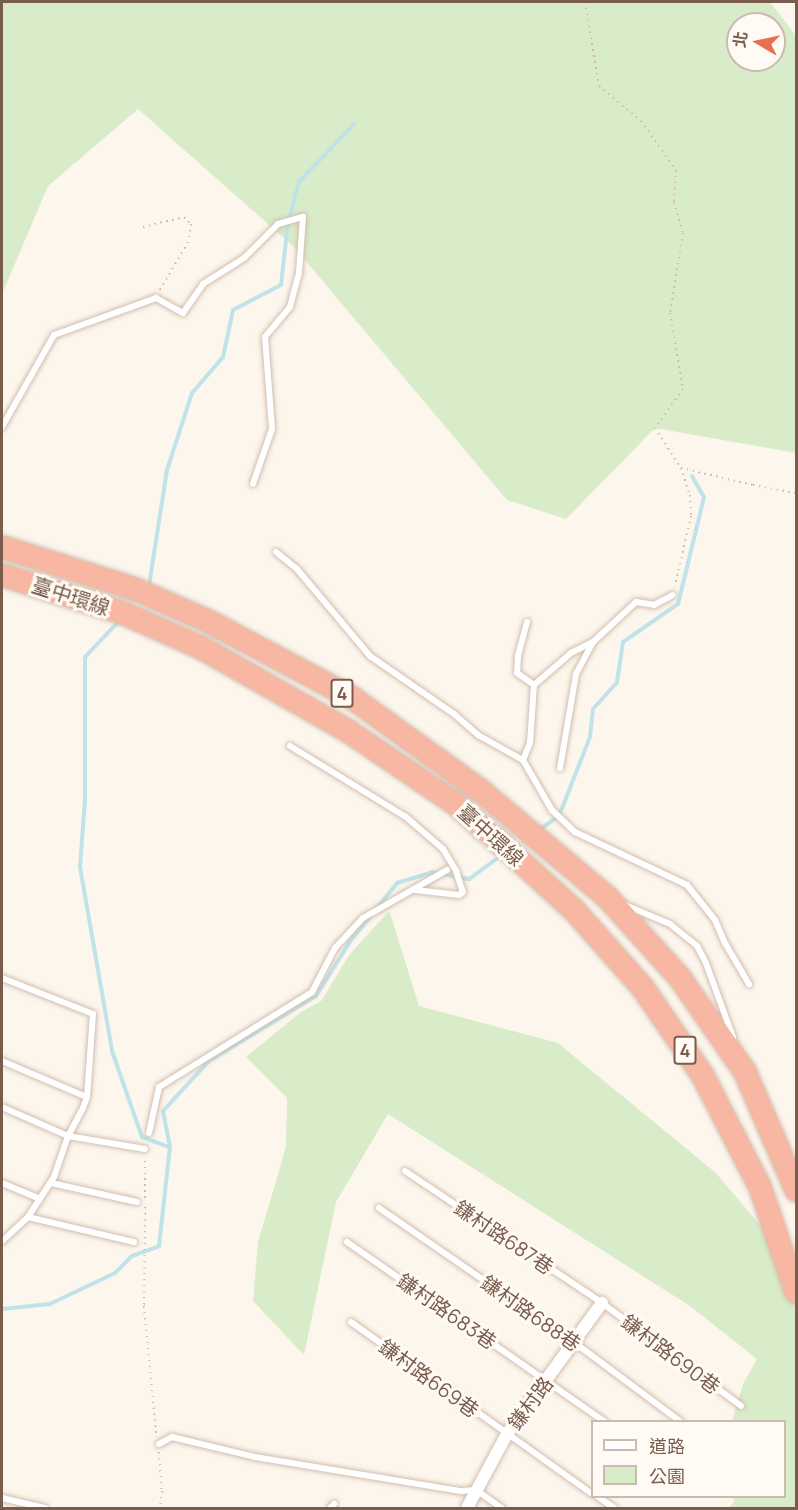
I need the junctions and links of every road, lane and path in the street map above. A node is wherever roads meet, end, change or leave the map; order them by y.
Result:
1 (585, 2) edge
2 (143, 227) dead end
3 (156, 298) junction
4 (2, 427) edge
5 (681, 468) junction
6 (253, 484) dead end
7 (796, 493) edge
8 (2, 547) edge
9 (276, 552) dead end
10 (2, 575) edge
11 (674, 595) joint
12 (527, 622) dead end
13 (593, 642) junction
14 (534, 685) junction
15 (290, 746) dead end
16 (523, 760) junction
17 (560, 768) dead end
18 (447, 870) dead end
19 (414, 890) junction
20 (607, 897) junction
21 (2, 978) edge
22 (749, 984) dead end
23 (2, 1061) edge
24 (745, 1072) junction
25 (87, 1097) junction
26 (2, 1107) edge
27 (149, 1133) dead end
28 (68, 1136) junction
29 (145, 1149) joint
30 (405, 1171) dead end
31 (51, 1182) junction
32 (2, 1183) edge
33 (796, 1190) edge
34 (40, 1199) junction
35 (137, 1202) dead end
36 (379, 1208) dead end
37 (28, 1217) junction
38 (2, 1241) edge
39 (134, 1242) dead end
40 (347, 1242) dead end
41 (796, 1292) edge
42 (602, 1303) junction
43 (351, 1322) dead end
44 (574, 1343) junction
45 (547, 1380) junction
46 (741, 1406) dead end
47 (602, 1420) edge
48 (678, 1420) edge
49 (507, 1434) junction
50 (159, 1444) junction
51 (476, 1490) junction
52 (591, 1493) edge
53 (2, 1498) edge
54 (598, 1498) edge
55 (45, 1509) edge
56 (160, 1509) edge
57 (467, 1509) edge
58 (502, 1509) edge
59 (614, 1509) edge

1 - 5 path
2 - 3 path
3 - 4 lane
3 - 6 lane
5 - 7 path
5 - 11 path
8 - 20 highway, 臺中環線 / 4
9 - 16 lane
10 - 41 highway, 臺中環線 / 4
11 - 13 lane
12 - 14 lane
13 - 14 lane
13 - 17 lane
14 - 16 lane
15 - 19 lane
16 - 22 lane
18 - 19 lane
19 - 27 lane
20 - 24 highway, 臺中環線 / 4
20 - 24 lane
21 - 25 lane
23 - 25 lane
24 - 33 highway, 臺中環線 / 4
25 - 28 lane
26 - 28 lane
28 - 29 lane
28 - 31 lane
29 - 50 path
30 - 42 lane, 鎌村路687巷
31 - 34 lane
31 - 35 lane
32 - 34 lane
34 - 37 lane
36 - 44 lane, 鎌村路688巷
37 - 38 lane
37 - 39 lane
40 - 45 lane, 鎌村路683巷
42 - 44 street, 鎌村路
42 - 46 lane, 鎌村路690巷
43 - 49 lane, 鎌村路669巷
44 - 45 street, 鎌村路
44 - 48 lane, 鎌村路688巷
45 - 47 lane, 鎌村路683巷
45 - 49 street, 鎌村路
49 - 51 street, 鎌村路
49 - 52 lane, 鎌村路669巷
50 - 51 lane
50 - 56 path
51 - 57 street, 鎌村路
51 - 58 lane
53 - 55 lane
54 - 59 lane

